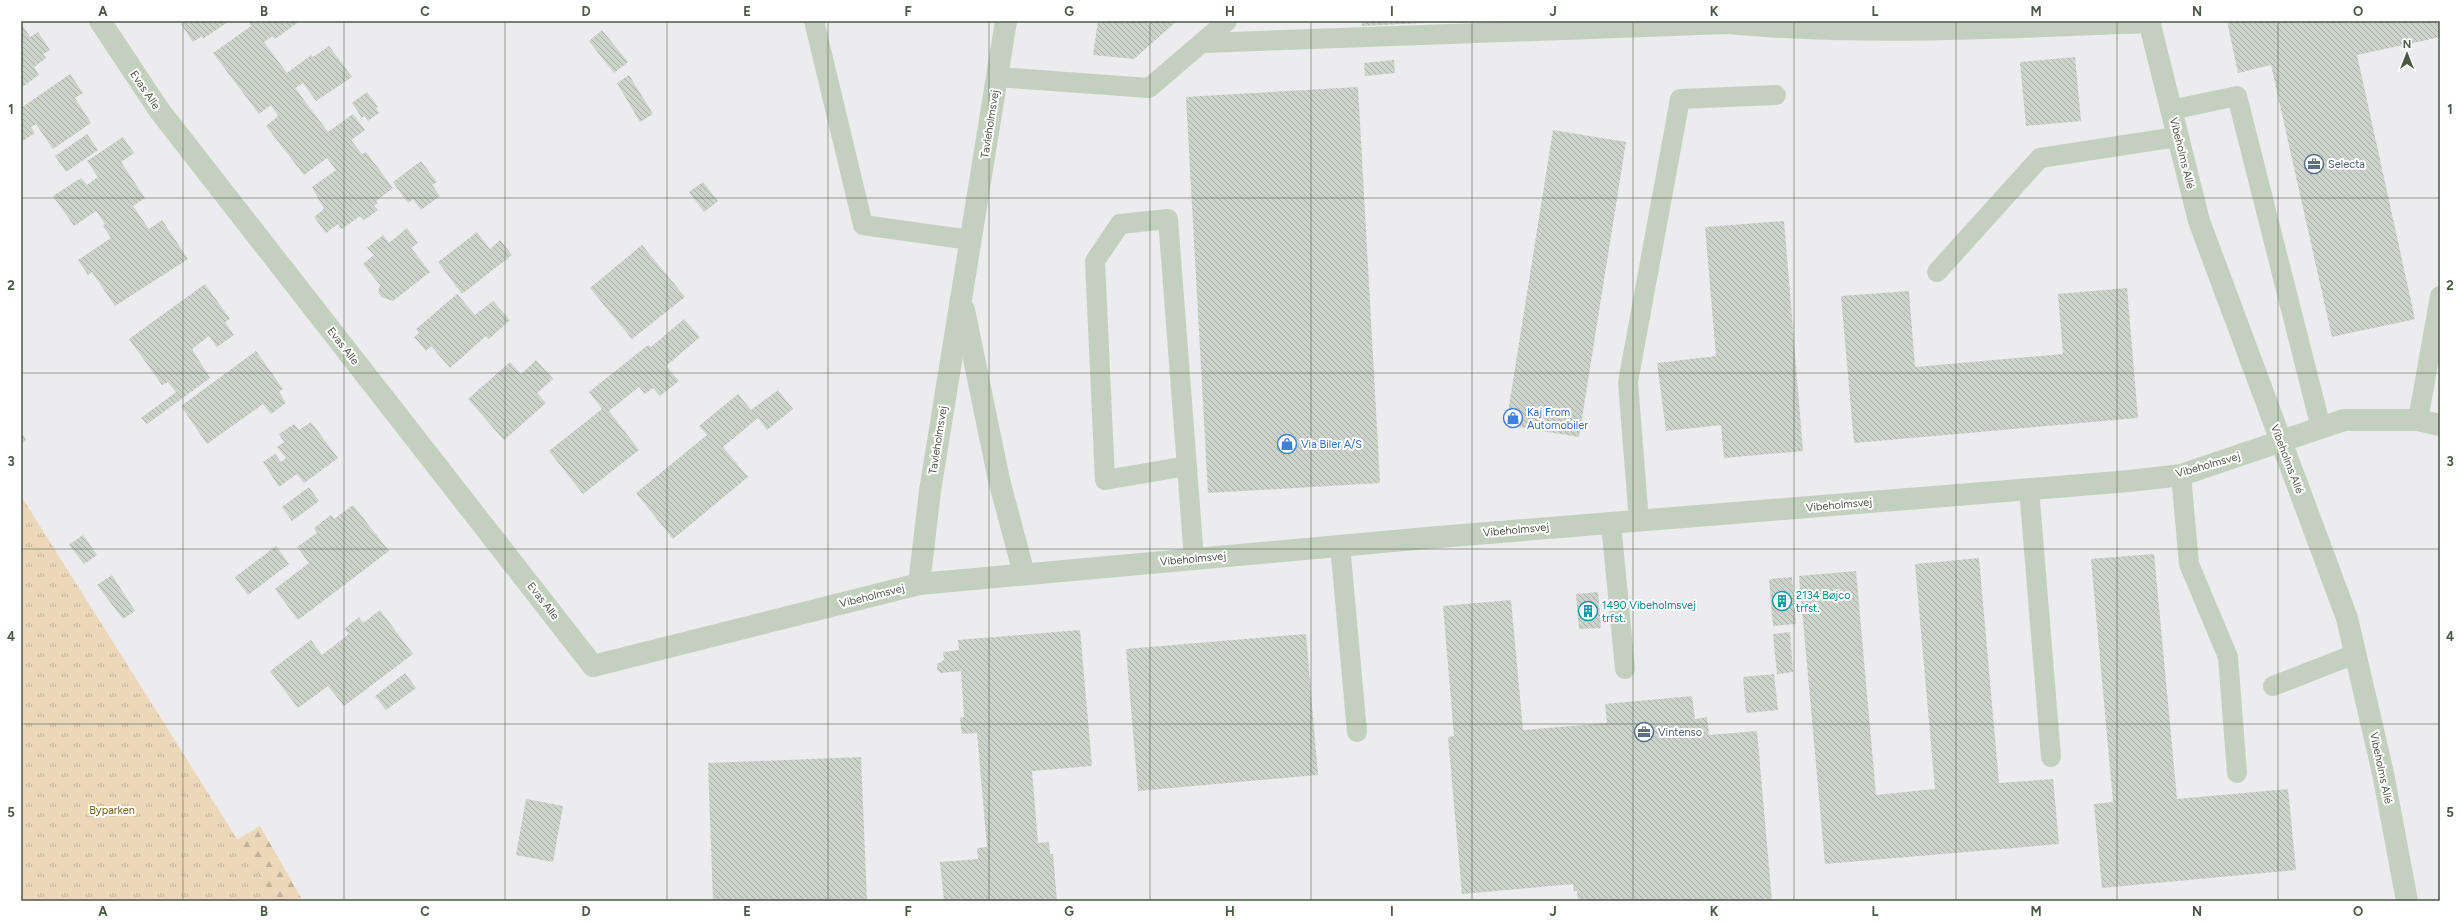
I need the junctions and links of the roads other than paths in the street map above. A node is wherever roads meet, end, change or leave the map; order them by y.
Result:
1 (100, 21) edge
2 (814, 21) edge
3 (1006, 21) edge
4 (1228, 21) edge
5 (1727, 22) edge
6 (2150, 22) edge
7 (1204, 43) junction
8 (997, 77) junction
9 (1776, 95) dead end
10 (2171, 110) junction
11 (2177, 137) junction
12 (970, 240) junction
13 (1937, 272) dead end
14 (2440, 296) edge
15 (961, 297) junction
16 (2418, 420) junction
17 (2440, 427) edge
18 (2321, 428) junction
19 (2280, 443) junction
20 (1187, 466) junction
21 (2181, 475) junction
22 (2029, 489) junction
23 (1639, 521) junction
24 (1611, 523) junction
25 (1340, 545) junction
26 (1194, 559) junction
27 (1024, 574) junction
28 (919, 584) junction
29 (2355, 654) junction
30 (593, 666) joint
31 (1625, 669) dead end
32 (2273, 686) dead end
33 (1357, 732) dead end
34 (2051, 757) dead end
35 (2237, 773) dead end
36 (2407, 901) edge

1 - 30 street, Evas Alle
2 - 12 lane
3 - 8 street, Tavleholmsvej
4 - 7 lane
5 - 6 lane
5 - 7 lane
6 - 10 street, Vibeholms Allé
7 - 8 lane
8 - 12 street, Tavleholmsvej
9 - 23 lane
10 - 11 street, Vibeholms Allé
10 - 18 lane
11 - 13 lane
11 - 19 street, Vibeholms Allé
12 - 15 street, Tavleholmsvej
14 - 16 lane
15 - 27 street, Tavleholmsvej
15 - 28 street, Tavleholmsvej
16 - 17 street, Vibeholmsvej
16 - 18 street, Vibeholmsvej
18 - 19 street, Vibeholmsvej
19 - 21 street, Vibeholmsvej
19 - 29 street, Vibeholms Allé
20 - 20 lane
20 - 26 lane
21 - 22 street, Vibeholmsvej
21 - 35 lane
22 - 23 street, Vibeholmsvej
22 - 34 lane
23 - 24 street, Vibeholmsvej
24 - 25 street, Vibeholmsvej
24 - 31 lane
25 - 26 street, Vibeholmsvej
25 - 33 lane
26 - 27 street, Vibeholmsvej
27 - 28 street, Vibeholmsvej
28 - 30 street, Vibeholmsvej
29 - 32 lane
29 - 36 street, Vibeholms Allé

